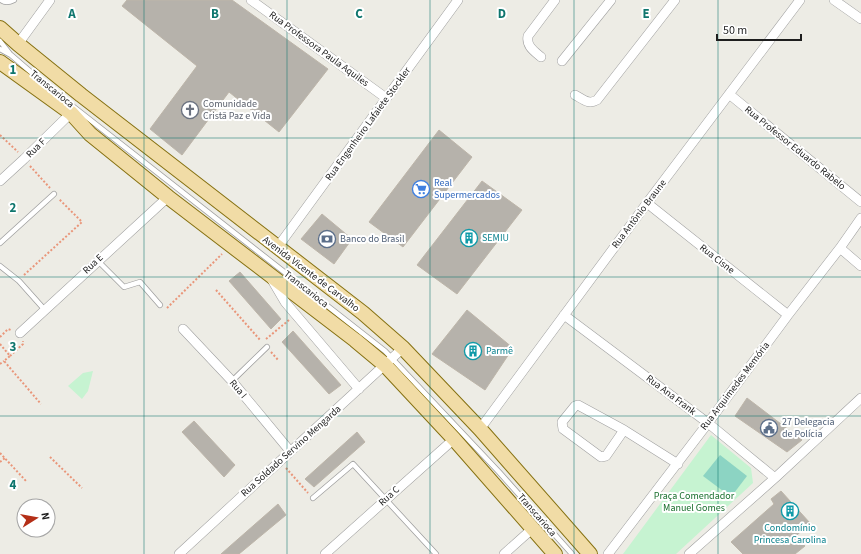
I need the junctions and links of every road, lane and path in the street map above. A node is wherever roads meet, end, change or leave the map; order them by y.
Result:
1 (2, 0) edge
2 (14, 0) edge
3 (50, 0) edge
4 (251, 0) edge
5 (555, 0) edge
6 (611, 0) edge
7 (675, 0) edge
8 (800, 0) edge
9 (834, 0) edge
10 (457, 1) edge
11 (861, 19) edge
12 (0, 28) edge
13 (0, 42) edge
14 (0, 49) edge
15 (10, 54) edge
16 (541, 57) dead end
17 (562, 61) dead end
18 (575, 94) dead end
19 (729, 94) junction
20 (386, 98) junction
21 (71, 113) junction
22 (0, 135) edge
23 (24, 159) junction
24 (0, 181) edge
25 (54, 194) junction
26 (168, 197) junction
27 (861, 202) edge
28 (647, 203) junction
29 (861, 218) edge
30 (0, 243) edge
31 (277, 248) junction
32 (840, 248) junction
33 (223, 253) dead end
34 (97, 261) junction
35 (0, 266) edge
36 (861, 266) edge
37 (269, 275) junction
38 (18, 281) junction
39 (216, 290) dead end
40 (160, 305) dead end
41 (44, 309) junction
42 (165, 310) dead end
43 (295, 314) junction
44 (564, 315) junction
45 (788, 315) junction
46 (183, 329) dead end
47 (20, 332) dead end
48 (0, 344) edge
49 (267, 347) joint
50 (404, 348) junction
51 (279, 360) dead end
52 (4, 361) junction
53 (389, 362) junction
54 (0, 364) edge
55 (232, 380) junction
56 (359, 389) junction
57 (861, 398) edge
58 (41, 404) dead end
59 (708, 424) junction
60 (480, 429) junction
61 (624, 430) junction
62 (454, 439) junction
63 (290, 451) junction
64 (0, 452) edge
65 (50, 457) dead end
66 (5, 458) junction
67 (280, 461) junction
68 (0, 462) edge
69 (678, 464) junction
70 (775, 478) junction
71 (26, 481) dead end
72 (82, 488) dead end
73 (313, 498) joint
74 (386, 499) junction
75 (532, 529) junction
76 (179, 554) edge
77 (325, 554) edge
78 (436, 554) edge
79 (504, 554) edge
80 (555, 554) edge
81 (572, 554) edge
82 (590, 554) edge
83 (608, 554) edge
84 (689, 554) edge

1 - 2 lane
3 - 15 street
4 - 20 street, Rua Professora Paula Aquiles
5 - 16 street
6 - 17 street
7 - 18 street
8 - 19 street, Rua Antônio Braune
9 - 11 street
10 - 20 street, Rua Engenheiro Lafaiete Stockler
12 - 15 main road, Avenida Vicente de Carvalho
13 - 15 lane, Transcarioca
14 - 15 lane, Transcarioca
15 - 21 main road, Avenida Vicente de Carvalho
15 - 31 main road, Avenida Vicente de Carvalho
15 - 53 lane, Transcarioca
19 - 27 street, Rua Professor Eduardo Rabelo
19 - 28 street, Rua Antônio Braune
20 - 31 street, Rua Engenheiro Lafaiete Stockler
21 - 23 street, Rua F
21 - 26 main road, Avenida Vicente de Carvalho
22 - 23 path
23 - 24 street, Rua F
23 - 25 path
25 - 30 lane
25 - 38 path
26 - 34 street, Rua E
26 - 37 main road, Avenida Vicente de Carvalho
28 - 44 street, Rua Antônio Braune
28 - 45 street, Rua Cisne
29 - 32 street, Rua Arquimedes Memória
31 - 50 main road, Avenida Vicente de Carvalho
32 - 36 street
32 - 45 street, Rua Arquimedes Memória
33 - 42 path
34 - 40 lane
34 - 41 street, Rua E
35 - 38 lane
37 - 43 street, Avenida Vicente de Carvalho
37 - 53 main road, Avenida Vicente de Carvalho
38 - 41 lane
39 - 43 path
41 - 47 street, Rua E
43 - 56 street, Avenida Vicente de Carvalho
44 - 59 street, Rua Ana Frank
44 - 60 street, Rua Antônio Braune
45 - 59 street, Rua Arquimedes Memória
46 - 55 street, Rua I
48 - 52 path
49 - 51 path
49 - 55 lane
50 - 53 street, Rua Soldado Servino Mengarda
50 - 60 main road, Avenida Vicente de Carvalho
52 - 54 path
52 - 58 path
53 - 56 street, Rua Soldado Servino Mengarda
53 - 62 main road, Avenida Vicente de Carvalho
53 - 81 lane, Transcarioca
55 - 63 street, Rua I
56 - 63 street, Rua Soldado Servino Mengarda
57 - 70 street
59 - 69 street, Rua Arquimedes Memória
59 - 70 street, Rua Ana Frank
60 - 82 main road, Avenida Vicente de Carvalho
61 - 61 street
61 - 69 street
62 - 74 street, Rua C
62 - 75 main road, Avenida Vicente de Carvalho
63 - 67 street, Rua Soldado Servino Mengarda
64 - 66 path
65 - 72 path
66 - 68 path
66 - 71 path
67 - 73 path
67 - 76 street, Rua Soldado Servino Mengarda
69 - 83 street, Rua Arquimedes Memória
70 - 84 street
73 - 74 lane
74 - 77 street, Rua C
74 - 78 lane
75 - 79 street
75 - 80 main road, Avenida Vicente de Carvalho

